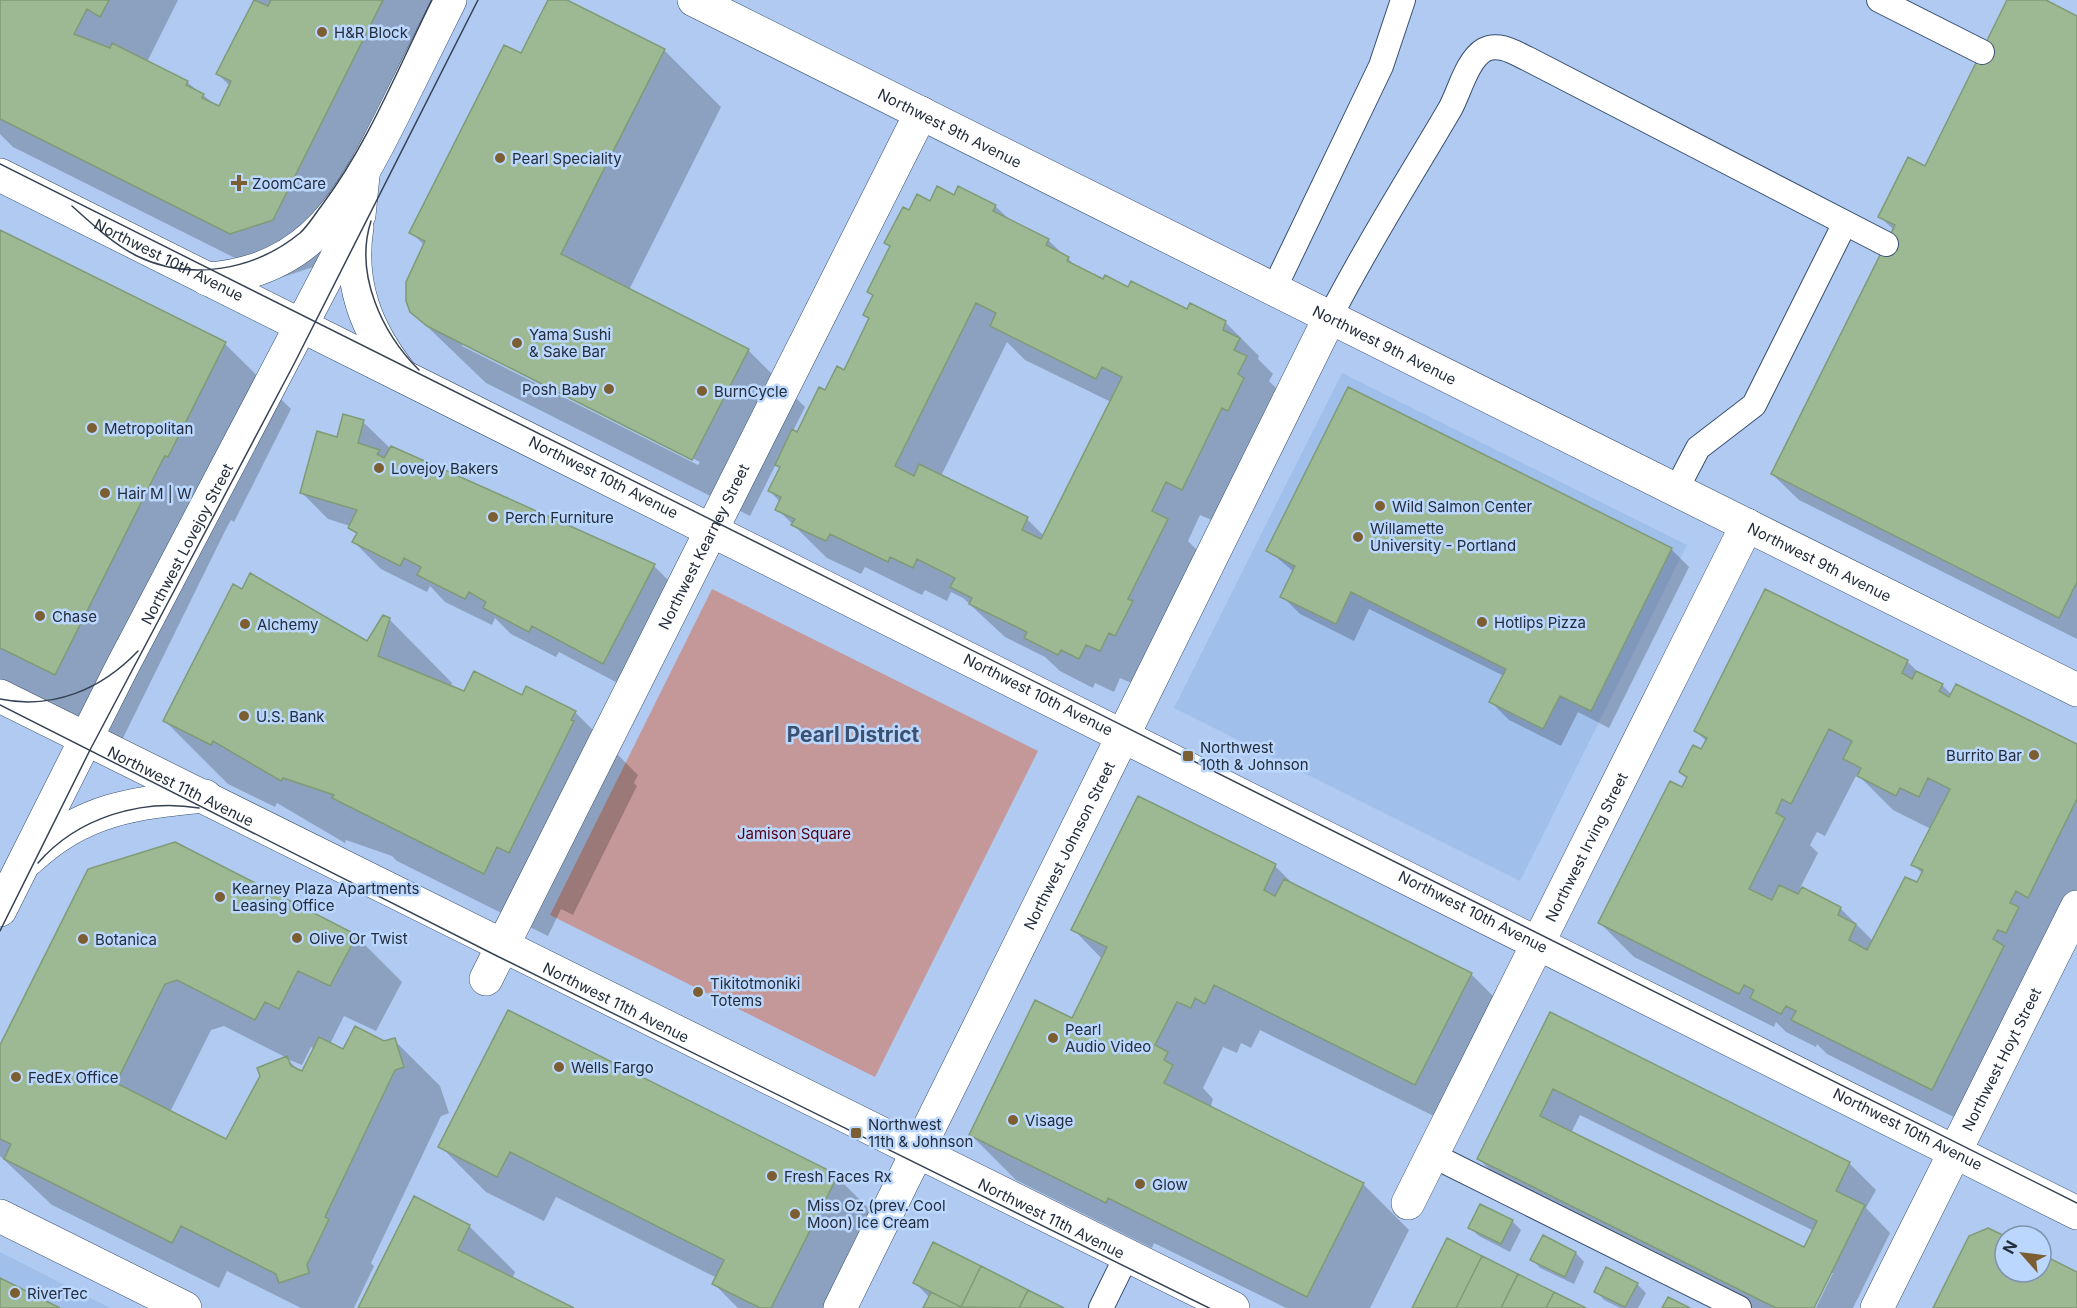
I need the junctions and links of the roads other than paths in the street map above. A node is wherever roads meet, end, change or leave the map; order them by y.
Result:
1 (450, 0) edge
2 (694, 0) edge
3 (1402, 0) edge
4 (1879, 0) edge
5 (1982, 52) dead end
6 (921, 113) junction
7 (0, 176) edge
8 (363, 176) junction
9 (359, 215) junction
10 (1845, 223) junction
11 (1886, 244) dead end
12 (207, 279) junction
13 (1274, 289) junction
14 (1330, 317) junction
15 (301, 326) junction
16 (404, 377) junction
17 (1676, 490) junction
18 (1747, 525) junction
19 (711, 530) junction
20 (2077, 690) edge
21 (0, 696) edge
22 (1122, 736) junction
23 (87, 737) junction
24 (205, 796) junction
25 (21, 867) junction
26 (2077, 907) edge
27 (0, 910) edge
28 (1538, 943) junction
29 (503, 944) junction
30 (486, 979) dead end
31 (918, 1151) junction
32 (1955, 1151) junction
33 (1432, 1155) junction
34 (1408, 1203) dead end
35 (2077, 1213) edge
36 (0, 1216) edge
37 (1127, 1255) junction
38 (185, 1308) edge
39 (840, 1308) edge
40 (1101, 1308) edge
41 (1233, 1308) edge
42 (1740, 1308) edge
43 (1877, 1308) edge

1 - 8 street, Northwest Lovejoy Street
2 - 6 street, Northwest 9th Avenue
3 - 13 lane
4 - 5 lane
6 - 13 street, Northwest 9th Avenue
6 - 19 street, Northwest Kearney Street
7 - 12 street, Northwest 10th Avenue
8 - 9 street, Northwest Lovejoy Street
8 - 12 street, Northwest Lovejoy Street
9 - 15 street, Northwest Lovejoy Street
9 - 16 street
10 - 11 lane
10 - 14 lane
10 - 17 lane
12 - 15 street, Northwest 10th Avenue
13 - 14 street, Northwest 9th Avenue
14 - 17 street, Northwest 9th Avenue
14 - 22 street, Northwest Johnson Street
15 - 16 street, Northwest 10th Avenue
15 - 23 street, Northwest Lovejoy Street
16 - 19 street, Northwest 10th Avenue
17 - 18 street, Northwest 9th Avenue
18 - 20 street, Northwest 9th Avenue
18 - 28 street, Northwest Irving Street
19 - 22 street, Northwest 10th Avenue
19 - 29 street, Northwest Kearney Street
21 - 23 street, Northwest 11th Avenue
22 - 28 street, Northwest 10th Avenue
22 - 31 street, Northwest Johnson Street
23 - 24 street, Northwest 11th Avenue
23 - 25 street, Northwest Lovejoy Street
24 - 25 street
24 - 29 street, Northwest 11th Avenue
25 - 27 street, Northwest Lovejoy Street
26 - 32 street, Northwest Hoyt Street
28 - 32 street, Northwest 10th Avenue
28 - 33 street, Northwest Irving Street
29 - 30 street, Northwest Kearney Street
29 - 31 street, Northwest 11th Avenue
31 - 37 street, Northwest 11th Avenue
31 - 39 street, Northwest Johnson Street
32 - 35 street, Northwest 10th Avenue
32 - 43 street, Northwest Hoyt Street
33 - 34 street, Northwest Irving Street
33 - 42 lane
36 - 38 street
37 - 40 lane
37 - 41 street, Northwest 11th Avenue

